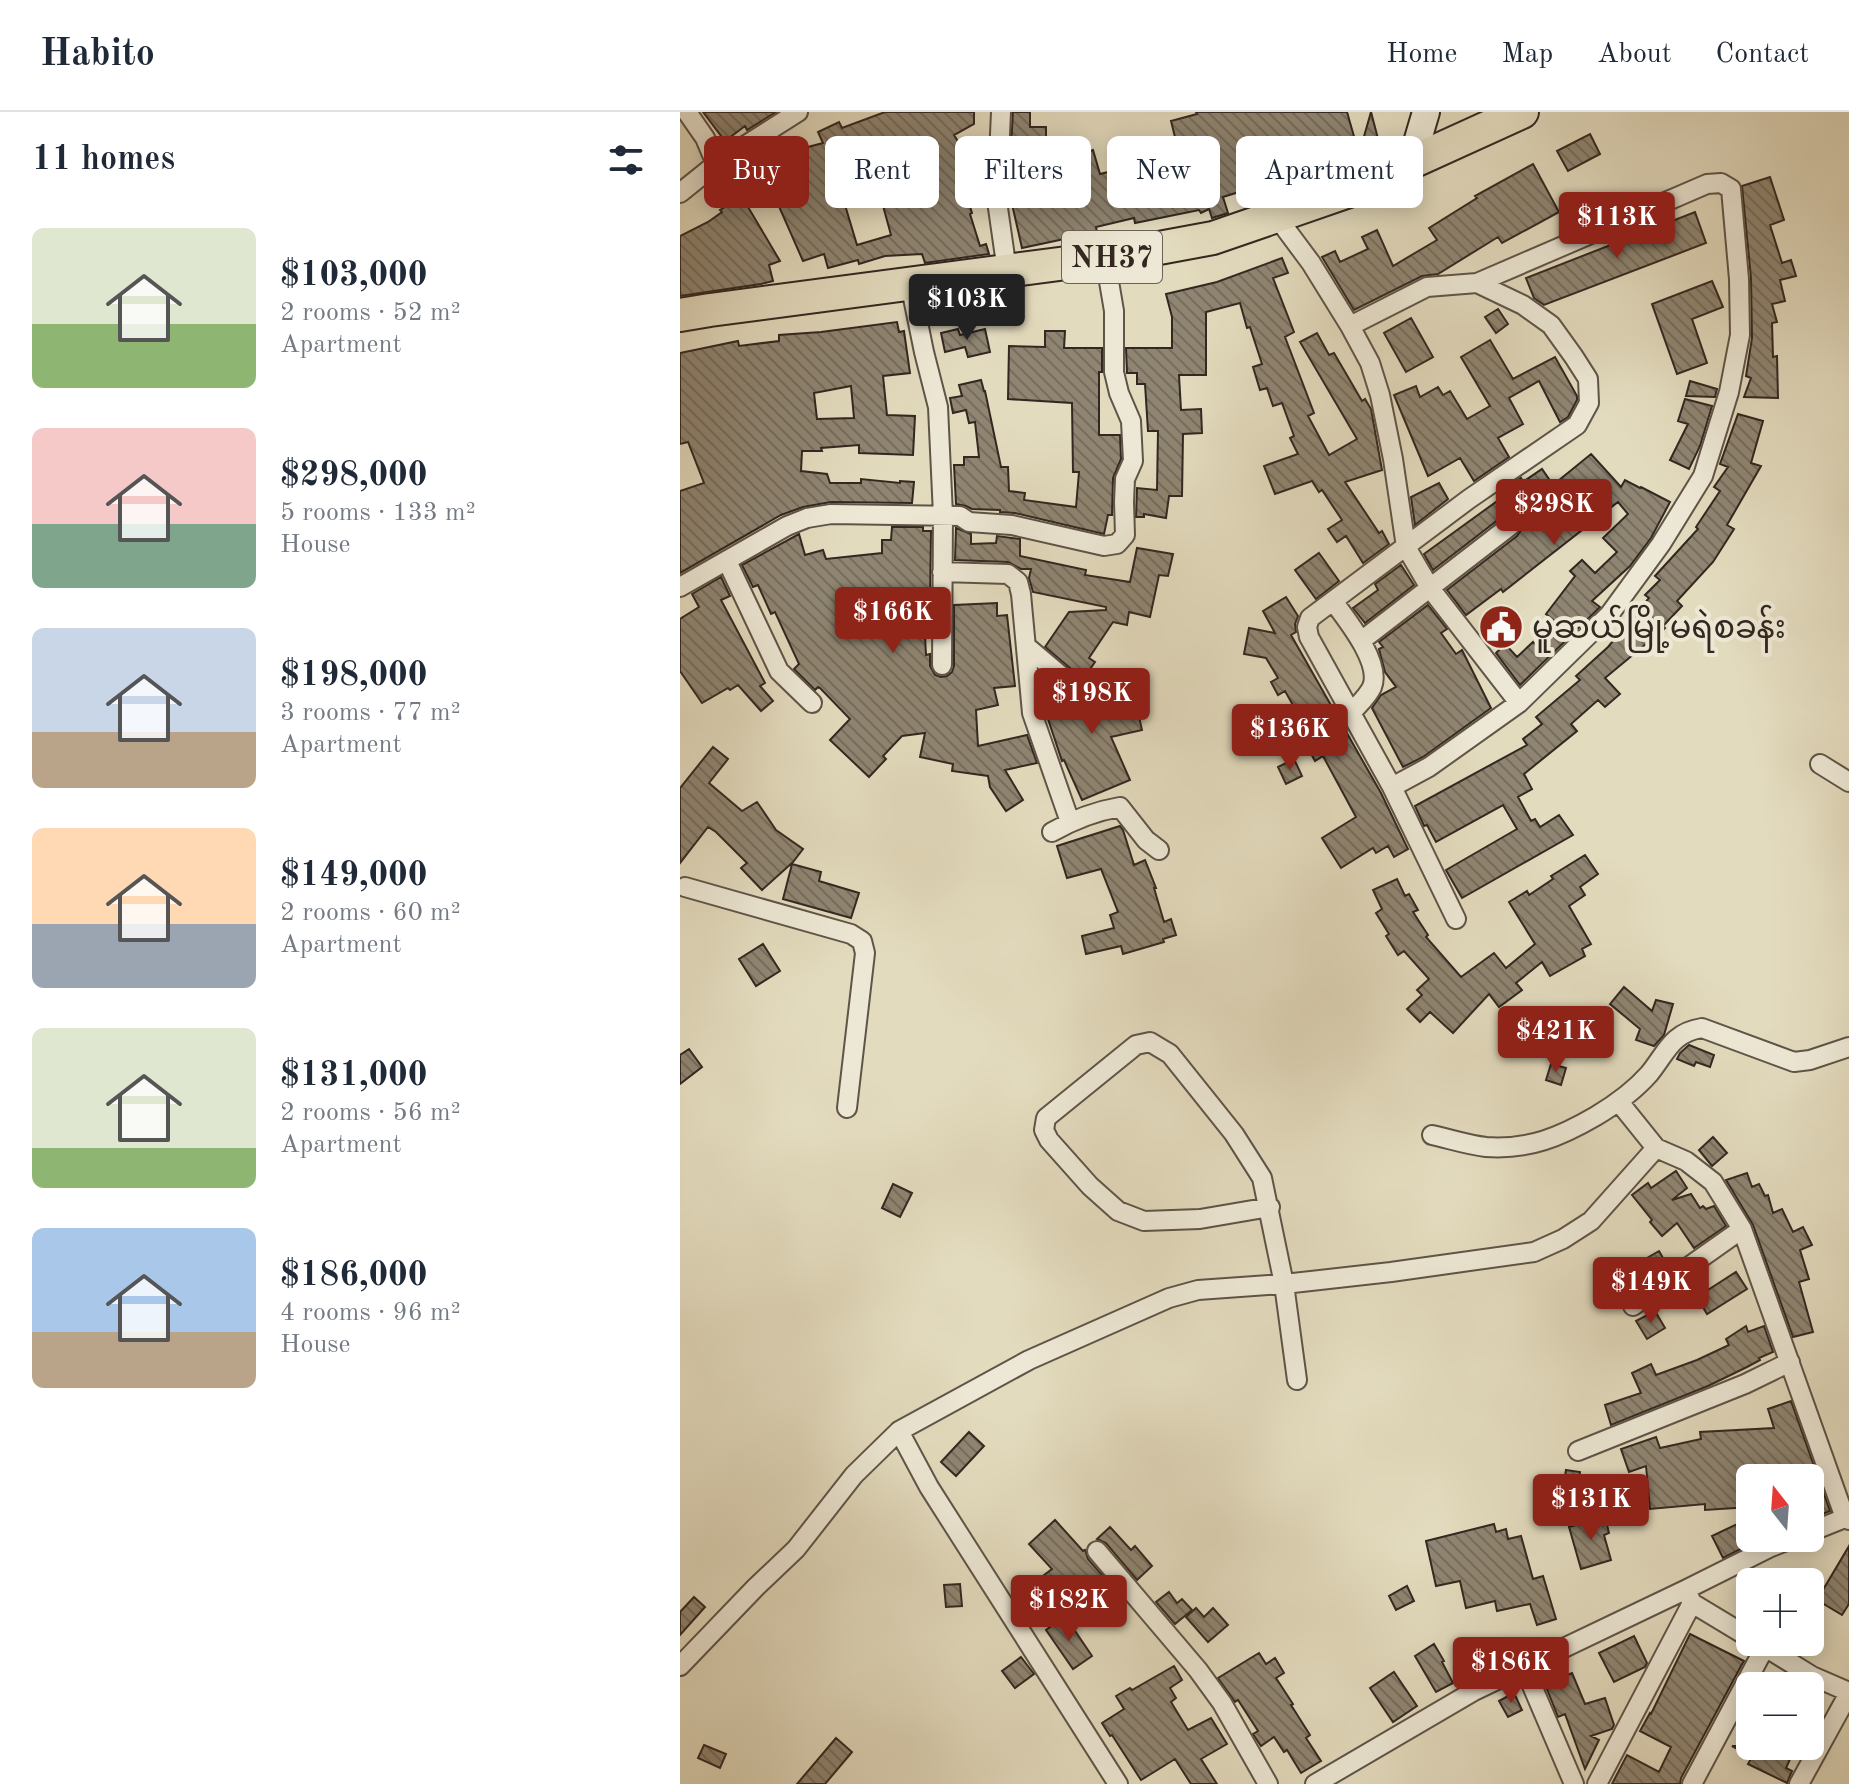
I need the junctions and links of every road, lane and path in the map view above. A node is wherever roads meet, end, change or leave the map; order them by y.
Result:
1 (687, 112) edge
2 (798, 112) edge
3 (1001, 112) edge
4 (1426, 112) edge
5 (1522, 112) edge
6 (760, 136) edge
7 (1419, 136) edge
8 (704, 137) edge
9 (1423, 157) edge
10 (704, 174) edge
11 (680, 193) edge
12 (1299, 208) edge
13 (1276, 216) junction
14 (1105, 258) junction
15 (1007, 271) junction
16 (910, 283) junction
17 (1477, 283) junction
18 (680, 315) edge
19 (1350, 326) junction
20 (943, 515) junction
21 (1510, 526) dead end
22 (1406, 547) junction
23 (727, 561) junction
24 (942, 572) junction
25 (680, 587) edge
26 (1430, 588) junction
27 (1333, 601) junction
28 (1361, 641) junction
29 (1026, 646) junction
30 (942, 665) dead end
31 (1065, 679) dead end
32 (812, 703) dead end
33 (1519, 703) junction
34 (1352, 712) junction
35 (1820, 764) dead end
36 (1849, 782) edge
37 (1392, 787) junction
38 (1070, 822) junction
39 (1052, 832) dead end
40 (1159, 850) dead end
41 (682, 889) edge
42 (1456, 919) dead end
43 (1849, 1047) edge
44 (1619, 1102) junction
45 (847, 1108) dead end
46 (1432, 1135) dead end
47 (1656, 1148) junction
48 (1270, 1207) junction
49 (1742, 1229) junction
50 (1284, 1284) junction
51 (1633, 1306) dead end
52 (1790, 1362) junction
53 (1297, 1380) dead end
54 (899, 1431) junction
55 (1578, 1451) dead end
56 (1847, 1519) edge
57 (1824, 1527) edge
58 (1097, 1551) dead end
59 (1763, 1552) edge
60 (1689, 1596) junction
61 (1736, 1628) edge
62 (1751, 1656) edge
63 (1780, 1656) edge
64 (680, 1666) edge
65 (1524, 1667) junction
66 (1849, 1693) edge
67 (1118, 1784) edge
68 (1268, 1784) edge
69 (1315, 1784) edge
70 (1574, 1784) edge
71 (1597, 1784) edge
72 (1692, 1784) edge
73 (1799, 1784) edge

1 - 8 street
2 - 6 street
3 - 15 street
4 - 7 street
5 - 9 highway, NH37
10 - 11 street
12 - 13 highway, NH37
13 - 14 highway, NH37
13 - 19 street
14 - 15 highway, NH37
14 - 20 street
15 - 16 highway, NH37
16 - 18 highway, NH37
16 - 20 street
17 - 19 street
17 - 22 street
17 - 33 street
19 - 22 street
20 - 23 street
20 - 24 street
21 - 26 street
22 - 26 street
22 - 27 street
23 - 25 street
23 - 32 street
24 - 29 street
24 - 30 street
26 - 28 street
26 - 33 street
27 - 28 street
27 - 34 street
28 - 34 street
29 - 31 street
29 - 38 street
33 - 37 street
34 - 37 street
35 - 36 street
37 - 42 street
38 - 39 street
38 - 40 street
41 - 45 street
43 - 44 street
44 - 46 street
44 - 47 street
47 - 49 street
47 - 50 street
48 - 48 street
48 - 50 street
49 - 51 street
49 - 52 street
50 - 53 street
50 - 54 street
52 - 55 street
52 - 56 street
54 - 64 street
54 - 67 street
56 - 57 street
58 - 68 street
59 - 60 street
60 - 61 street
60 - 65 street
60 - 71 street
62 - 72 street
63 - 66 street
65 - 69 street
65 - 70 street
66 - 73 street

